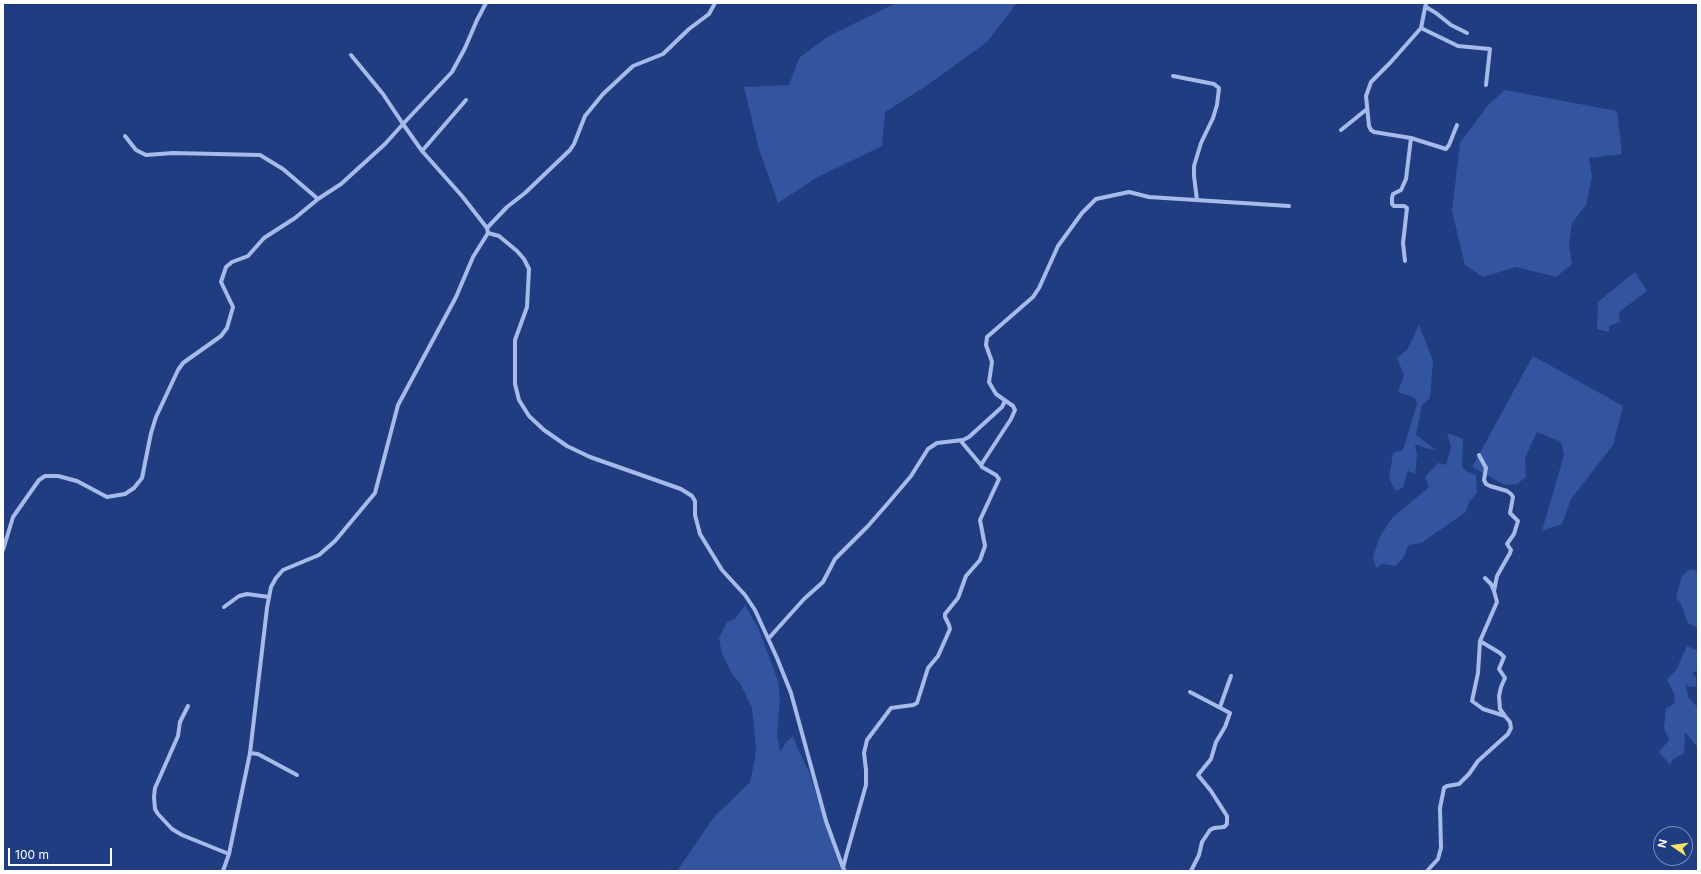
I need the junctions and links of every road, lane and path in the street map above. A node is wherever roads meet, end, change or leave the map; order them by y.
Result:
1 (486, 3) edge
2 (715, 3) edge
3 (1426, 5) edge
4 (1421, 28) junction
5 (1467, 33) dead end
6 (351, 55) dead end
7 (1173, 76) dead end
8 (1486, 85) dead end
9 (466, 100) dead end
10 (1367, 109) junction
11 (403, 124) junction
12 (1457, 125) dead end
13 (1341, 130) dead end
14 (126, 136) dead end
15 (1411, 138) junction
16 (422, 151) junction
17 (318, 199) junction
18 (1197, 200) junction
19 (1289, 206) dead end
20 (487, 228) junction
21 (488, 233) junction
22 (1405, 261) dead end
23 (996, 394) junction
24 (960, 440) junction
25 (1479, 455) dead end
26 (981, 464) junction
27 (3, 550) edge
28 (1485, 578) dead end
29 (1494, 591) junction
30 (269, 597) junction
31 (224, 607) dead end
32 (769, 638) junction
33 (1480, 641) junction
34 (1231, 676) dead end
35 (1190, 692) dead end
36 (188, 706) dead end
37 (1220, 707) junction
38 (1505, 716) junction
39 (250, 753) junction
40 (297, 775) dead end
41 (229, 854) junction
42 (844, 870) edge
43 (223, 871) edge
44 (1191, 871) edge
45 (1427, 871) edge

1 - 11 street
2 - 20 street
3 - 4 street
3 - 5 street
4 - 8 street
4 - 10 street
6 - 11 street
7 - 18 street
9 - 16 street
10 - 13 street
10 - 15 street
11 - 16 street
11 - 17 street
12 - 15 street
14 - 17 street
15 - 22 street
16 - 20 street
17 - 27 street
18 - 19 street
18 - 23 street
20 - 21 street
21 - 30 street
21 - 32 street
23 - 24 street
23 - 26 street
24 - 26 street
24 - 32 street
25 - 29 street
26 - 42 street
28 - 29 street
29 - 33 street
30 - 31 street
30 - 39 street
32 - 42 street
33 - 38 street
33 - 38 street
34 - 37 street
35 - 37 street
36 - 41 street
37 - 44 street
38 - 45 street
39 - 40 street
39 - 41 street
41 - 43 street

